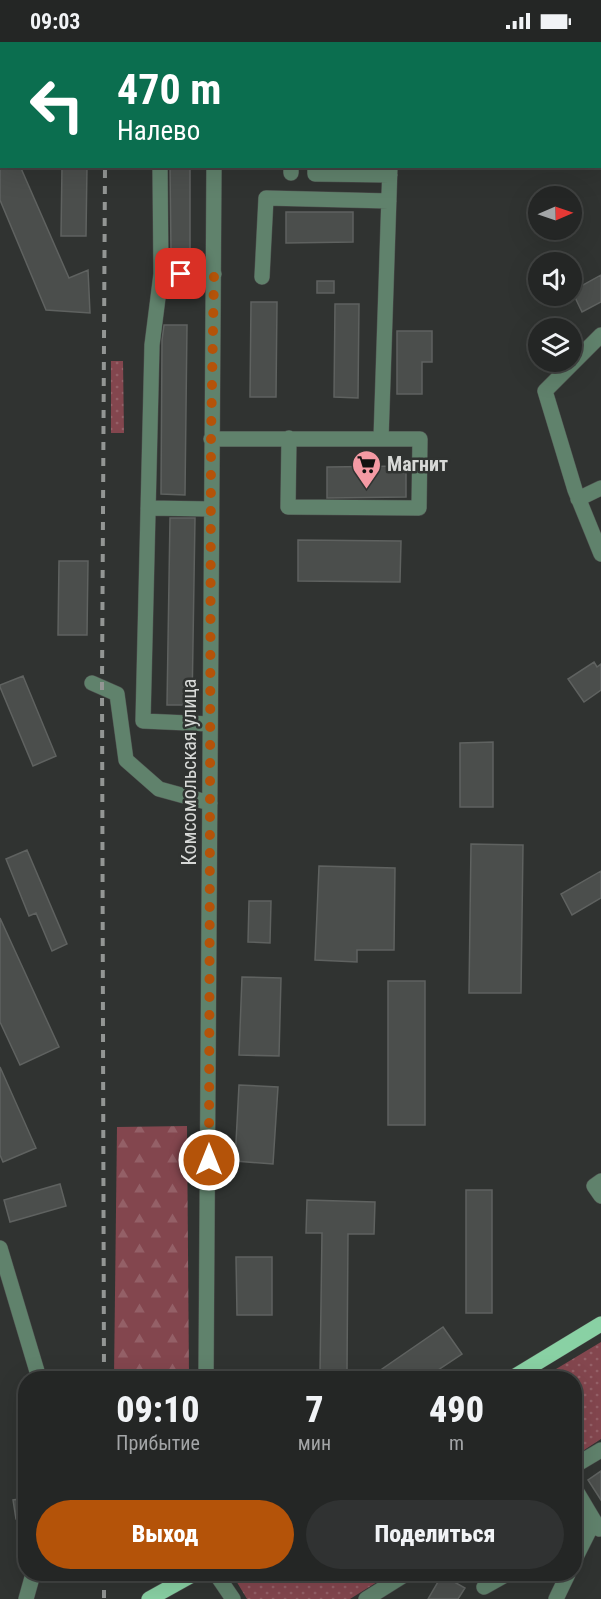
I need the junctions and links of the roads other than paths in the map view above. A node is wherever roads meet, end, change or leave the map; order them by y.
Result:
1 (160, 168) edge
2 (214, 168) edge
3 (315, 168) edge
4 (390, 171) edge
5 (389, 201) junction
6 (161, 274) junction
7 (214, 274) junction
8 (262, 277) dead end
9 (598, 341) edge
10 (289, 438) junction
11 (211, 439) junction
12 (381, 439) junction
13 (601, 488) edge
14 (578, 499) junction
15 (148, 508) junction
16 (211, 509) junction
17 (601, 554) edge
18 (92, 683) dead end
19 (210, 724) junction
20 (210, 803) junction
21 (601, 1181) edge
22 (601, 1196) edge
23 (0, 1248) edge
24 (601, 1324) edge
25 (37, 1371) edge
26 (206, 1371) edge
27 (524, 1371) edge
28 (601, 1450) edge
29 (582, 1461) edge
30 (582, 1500) edge
31 (598, 1526) edge
32 (582, 1531) edge
33 (582, 1549) edge
34 (31, 1581) edge
35 (181, 1581) edge
36 (221, 1581) edge
37 (395, 1581) edge
38 (495, 1581) edge
39 (565, 1581) edge
40 (484, 1587) dead end
41 (26, 1599) edge
42 (149, 1599) edge
43 (233, 1599) edge
44 (366, 1599) edge
45 (556, 1599) edge

1 - 6 street
2 - 7 street, Комсомольская улица
3 - 4 street
4 - 5 street
5 - 8 street
5 - 12 street
6 - 7 street
6 - 15 street
7 - 11 street, Комсомольская улица
9 - 14 street
10 - 11 street
10 - 12 street
10 - 12 street
11 - 16 street, Комсомольская улица
13 - 14 street
14 - 17 street
15 - 16 street
15 - 19 street
16 - 19 street, Комсомольская улица
18 - 20 street
19 - 20 street, Комсомольская улица
20 - 26 street, Комсомольская улица
21 - 22 street
23 - 25 street
24 - 27 main road
28 - 29 street
30 - 31 street
31 - 32 street
31 - 33 street
34 - 41 street
35 - 42 main road
36 - 43 street
37 - 44 street
38 - 40 street
39 - 45 street

